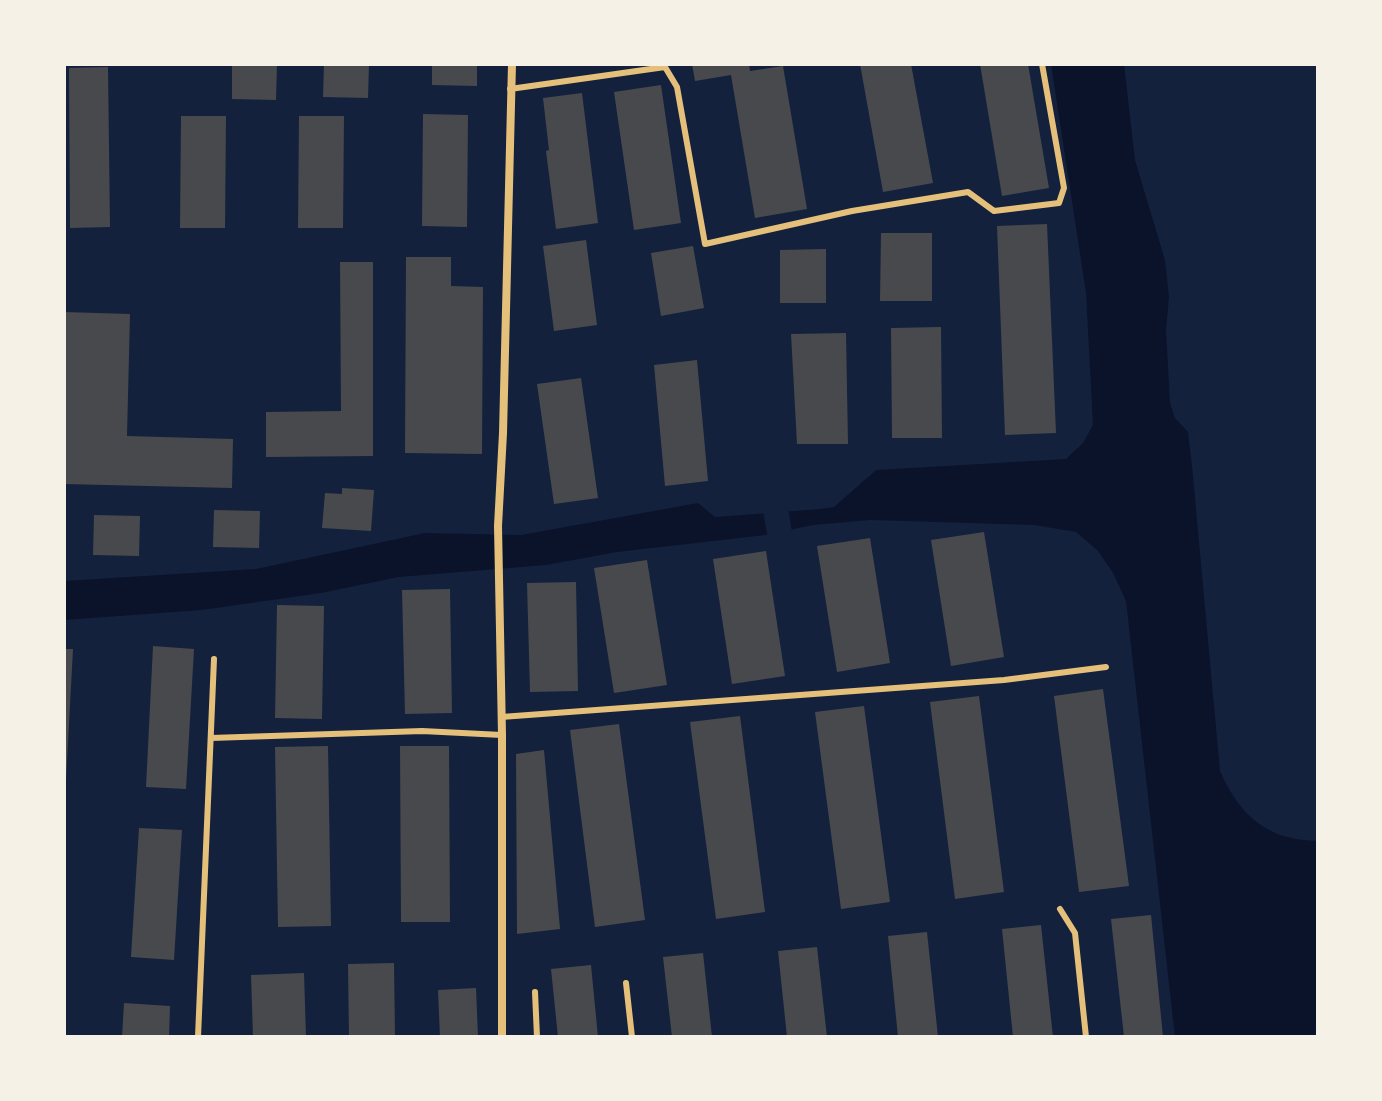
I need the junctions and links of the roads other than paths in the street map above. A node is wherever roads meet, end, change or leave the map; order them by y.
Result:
1 (512, 64) edge
2 (1042, 64) edge
3 (510, 89) junction
4 (214, 659) dead end
5 (1106, 667) dead end
6 (501, 717) junction
7 (502, 735) junction
8 (211, 738) junction
9 (1060, 909) dead end
10 (626, 983) dead end
11 (535, 992) dead end
12 (198, 1037) edge
13 (502, 1037) edge
14 (537, 1037) edge
15 (632, 1037) edge
16 (1086, 1037) edge

1 - 3 street
2 - 3 lane
3 - 6 street
4 - 8 lane
5 - 6 lane
6 - 7 street
7 - 8 lane
7 - 13 street
8 - 12 lane
9 - 16 lane
10 - 15 lane
11 - 14 lane

